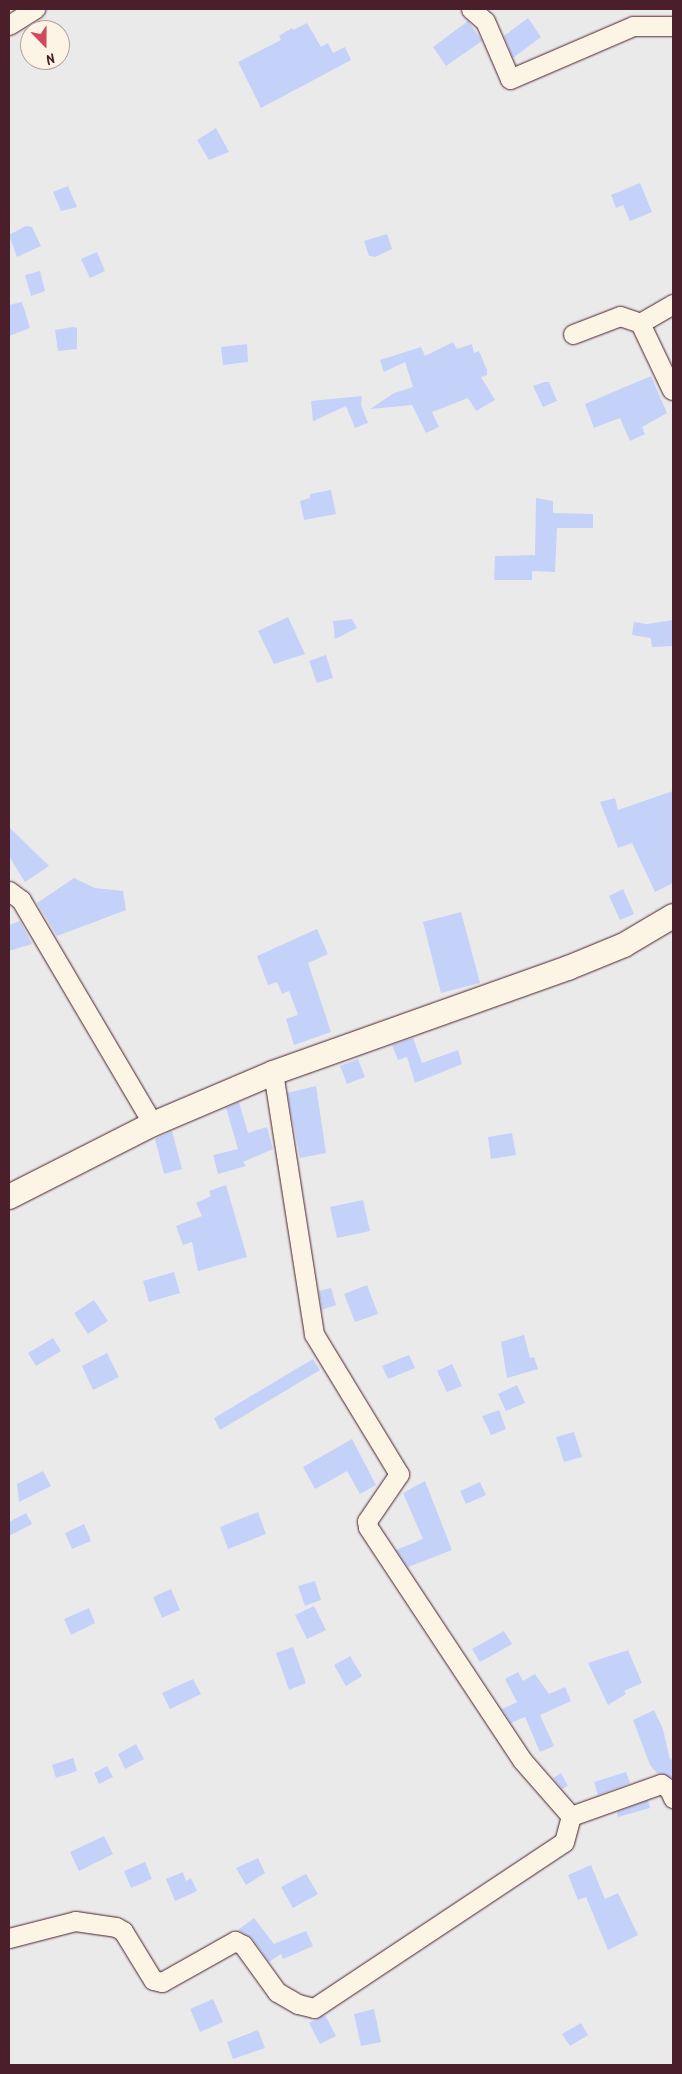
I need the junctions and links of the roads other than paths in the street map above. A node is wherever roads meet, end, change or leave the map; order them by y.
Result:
1 (34, 9) edge
2 (471, 9) edge
3 (9, 25) edge
4 (673, 26) edge
5 (673, 304) edge
6 (640, 323) junction
7 (573, 334) dead end
8 (672, 390) dead end
9 (9, 890) edge
10 (673, 916) edge
11 (273, 1073) junction
12 (153, 1124) junction
13 (9, 1197) edge
14 (673, 1798) edge
15 (571, 1816) junction
16 (9, 1938) edge

1 - 3 street
2 - 4 street
5 - 6 street
6 - 7 street
6 - 8 street
9 - 12 street
10 - 11 street
11 - 12 street
11 - 15 street
12 - 13 street
14 - 15 street
15 - 16 street

